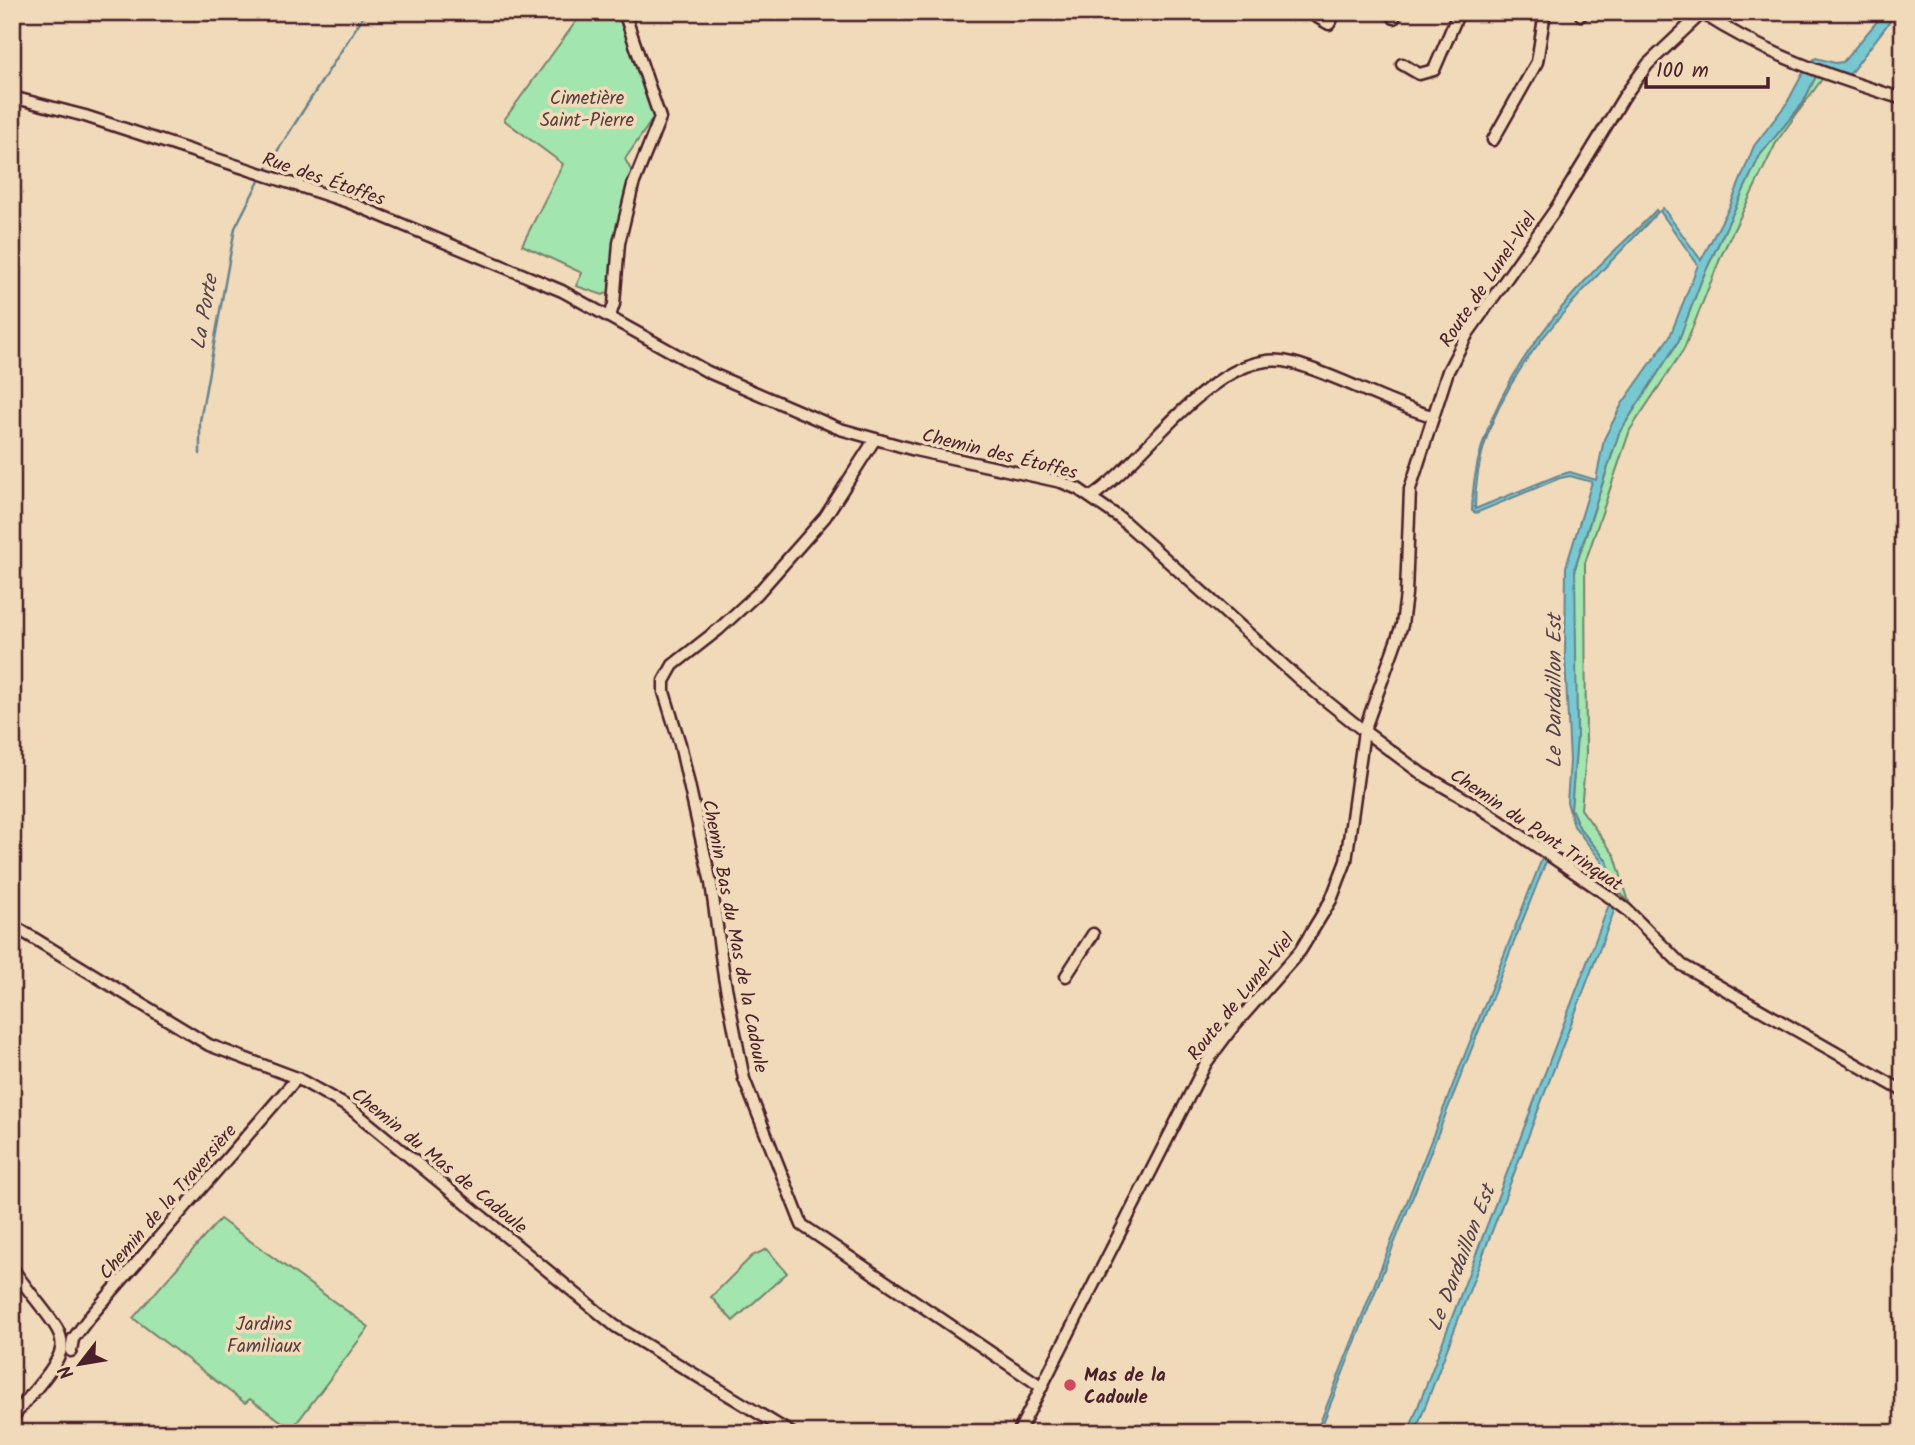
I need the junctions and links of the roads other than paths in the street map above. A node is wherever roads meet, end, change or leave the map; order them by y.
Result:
1 (624, 12) edge
2 (1308, 12) edge
3 (1336, 12) edge
4 (1459, 12) edge
5 (1545, 12) edge
6 (1702, 13) edge
7 (1402, 64) dead end
8 (15, 98) edge
9 (1903, 99) edge
10 (12, 109) edge
11 (1493, 140) dead end
12 (610, 316) junction
13 (1432, 416) junction
14 (875, 439) junction
15 (1091, 497) junction
16 (1364, 731) junction
17 (12, 925) edge
18 (1093, 934) dead end
19 (1066, 976) dead end
20 (297, 1078) junction
21 (1903, 1091) edge
22 (12, 1268) edge
23 (67, 1350) junction
24 (1042, 1387) junction
25 (12, 1418) edge
26 (791, 1433) edge
27 (1018, 1433) edge

1 - 12 street
2 - 3 street
4 - 7 street
5 - 11 street
6 - 9 street
6 - 13 street, Route de Lunel-Viel
8 - 10 street, Rue des Étoffes
8 - 12 street, Rue des Étoffes
12 - 14 street, Chemin des Étoffes
13 - 15 street
13 - 16 street, Route de Lunel-Viel
14 - 15 street, Chemin des Étoffes
14 - 24 street, Chemin Bas du Mas de la Cadoule
15 - 16 street, Chemin des Étoffes
16 - 21 street, Chemin du Pont Trinquat
16 - 24 street, Route de Lunel-Viel
17 - 20 street, Chemin du Mas de Cadoule
18 - 19 street
20 - 23 street, Chemin de la Traversière
20 - 26 street, Chemin du Mas de Cadoule
22 - 23 street
23 - 25 street, Chemin de la Traversière
24 - 27 street, Route de Lunel-Viel

